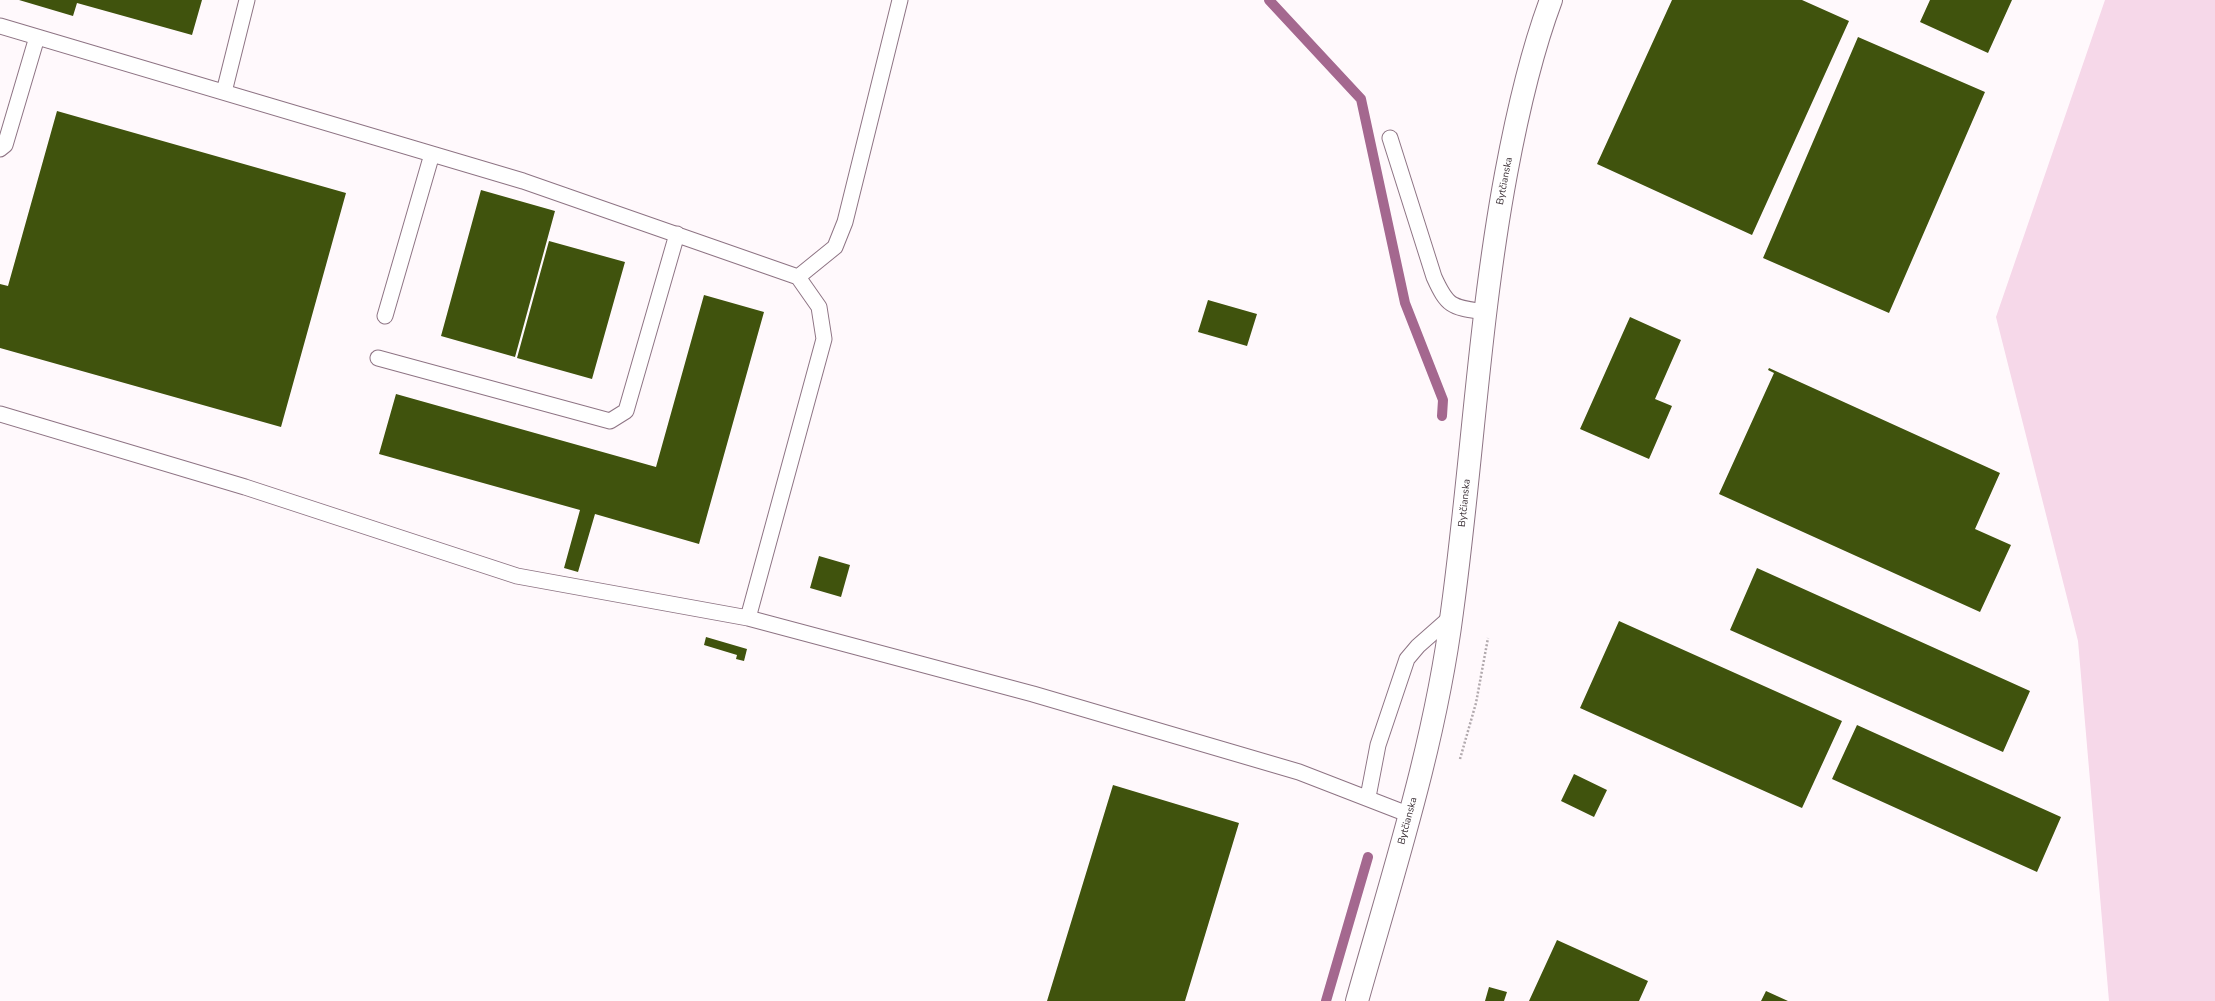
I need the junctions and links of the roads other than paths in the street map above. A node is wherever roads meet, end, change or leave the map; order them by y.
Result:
1 (247, 0) edge
2 (900, 0) edge
3 (1551, 0) edge
4 (0, 26) edge
5 (37, 37) junction
6 (224, 92) junction
7 (1390, 138) dead end
8 (0, 149) edge
9 (432, 154) junction
10 (677, 234) junction
11 (798, 277) junction
12 (1485, 312) junction
13 (385, 316) dead end
14 (378, 358) dead end
15 (0, 414) edge
16 (1452, 616) junction
17 (748, 618) junction
18 (1368, 797) junction
19 (1410, 815) junction
20 (1357, 1001) edge

1 - 6 lane
2 - 11 lane
3 - 12 main road, Bytčianska
4 - 5 lane
5 - 6 lane
5 - 8 lane
6 - 9 lane
7 - 12 lane
9 - 10 lane
9 - 13 lane
10 - 11 lane
10 - 14 lane
11 - 17 lane
12 - 16 main road, Bytčianska
15 - 17 lane
16 - 18 lane
16 - 19 main road, Bytčianska
17 - 18 lane
18 - 19 lane
19 - 20 main road, Bytčianska

